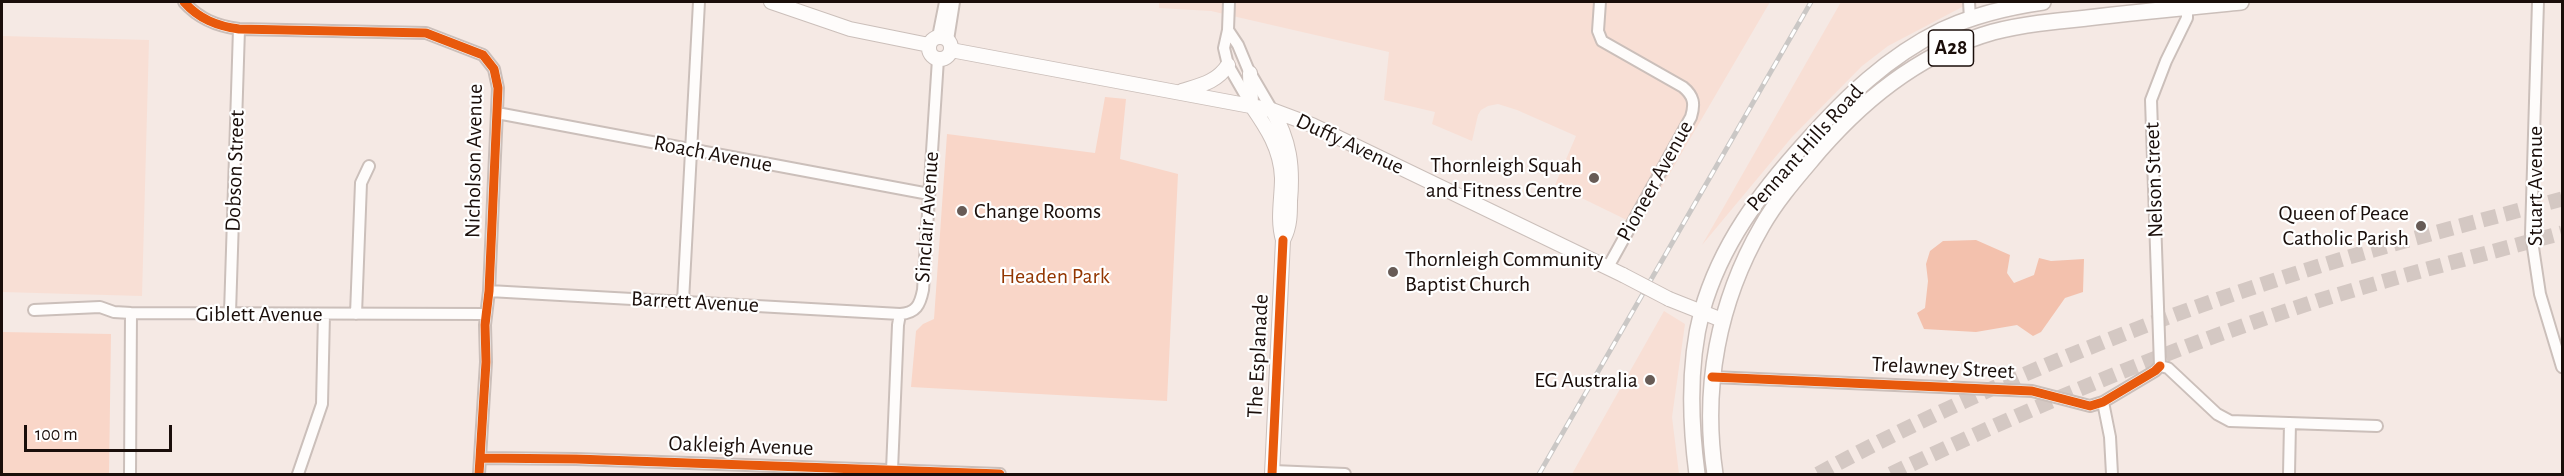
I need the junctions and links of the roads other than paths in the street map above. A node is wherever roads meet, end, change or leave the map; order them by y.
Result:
1 (184, 2) edge
2 (699, 2) edge
3 (774, 2) edge
4 (945, 2) edge
5 (954, 2) edge
6 (1229, 2) edge
7 (1600, 2) edge
8 (1969, 2) edge
9 (2043, 2) edge
10 (2241, 2) edge
11 (2538, 2) edge
12 (2187, 4) edge
13 (1970, 19) junction
14 (239, 29) junction
15 (1228, 30) junction
16 (942, 43) junction
17 (938, 58) joint
18 (1228, 65) junction
19 (1250, 73) junction
20 (1180, 92) junction
21 (1251, 105) junction
22 (1272, 110) junction
23 (497, 113) junction
24 (1273, 139) junction
25 (691, 150) junction
26 (369, 166) dead end
27 (929, 194) junction
28 (1283, 240) junction
29 (1608, 267) junction
30 (489, 291) junction
31 (682, 301) junction
32 (33, 310) dead end
33 (1702, 312) junction
34 (131, 313) junction
35 (230, 313) junction
36 (356, 314) junction
37 (486, 314) junction
38 (900, 314) junction
39 (324, 315) junction
40 (1722, 320) junction
41 (2160, 366) junction
42 (2562, 367) edge
43 (1712, 377) junction
44 (2103, 402) junction
45 (2290, 423) junction
46 (2377, 426) dead end
47 (480, 458) junction
48 (892, 470) junction
49 (1273, 473) edge
50 (130, 474) edge
51 (298, 474) edge
52 (479, 474) edge
53 (1000, 474) edge
54 (1345, 474) edge
55 (1697, 474) edge
56 (1715, 474) edge
57 (2112, 474) edge
58 (2289, 474) edge

1 - 14 street, Nicholson Avenue
2 - 25 street
3 - 16 main road, Duffy Avenue
4 - 16 street
5 - 16 street
6 - 15 street
7 - 29 street, Pioneer Avenue
8 - 13 street
9 - 13 highway, Pennant Hills Road / A28
10 - 12 highway, Pennant Hills Road / A28
11 - 42 street, Stuart Avenue
12 - 40 highway, Pennant Hills Road / A28
12 - 41 street, Nelson Street
13 - 33 highway, Pennant Hills Road / A28
14 - 23 street, Nicholson Avenue
14 - 35 street, Dobson Street
15 - 18 street
15 - 19 street
16 - 17 main road
16 - 20 main road, Duffy Avenue
17 - 27 street, Sinclair Avenue
18 - 20 main road
18 - 21 street
19 - 21 main road
19 - 22 street
20 - 21 main road, Duffy Avenue
21 - 22 main road, Duffy Avenue
21 - 24 main road, The Esplanade
22 - 24 main road
22 - 28 main road, The Esplanade
22 - 29 main road, Duffy Avenue
23 - 25 street, Roach Avenue
23 - 30 street, Nicholson Avenue
24 - 28 main road, The Esplanade
25 - 27 street, Roach Avenue
25 - 31 street
26 - 36 street
27 - 38 street, Sinclair Avenue
28 - 49 main road, The Esplanade
29 - 33 main road, Duffy Avenue, bridge
30 - 31 street, Barrett Avenue
30 - 37 street, Nicholson Avenue
31 - 38 street, Barrett Avenue
32 - 34 street, Giblett Avenue
33 - 40 main road, Duffy Avenue
33 - 55 highway, Pennant Hills Road / A28
34 - 35 street, Giblett Avenue
34 - 50 street
35 - 39 street, Giblett Avenue
36 - 37 street, Giblett Avenue
36 - 39 street, Giblett Avenue
37 - 47 street, Nicholson Avenue
38 - 48 street
39 - 51 street
40 - 43 highway, Pennant Hills Road / A28
41 - 44 street, Trelawney Street
41 - 45 street
43 - 44 street, Trelawney Street
43 - 56 highway, Pennant Hills Road / A28
44 - 57 street
45 - 46 street
45 - 58 street
47 - 48 street, Oakleigh Avenue
47 - 52 street, Nicholson Avenue
48 - 53 street, Oakleigh Avenue
49 - 54 street

